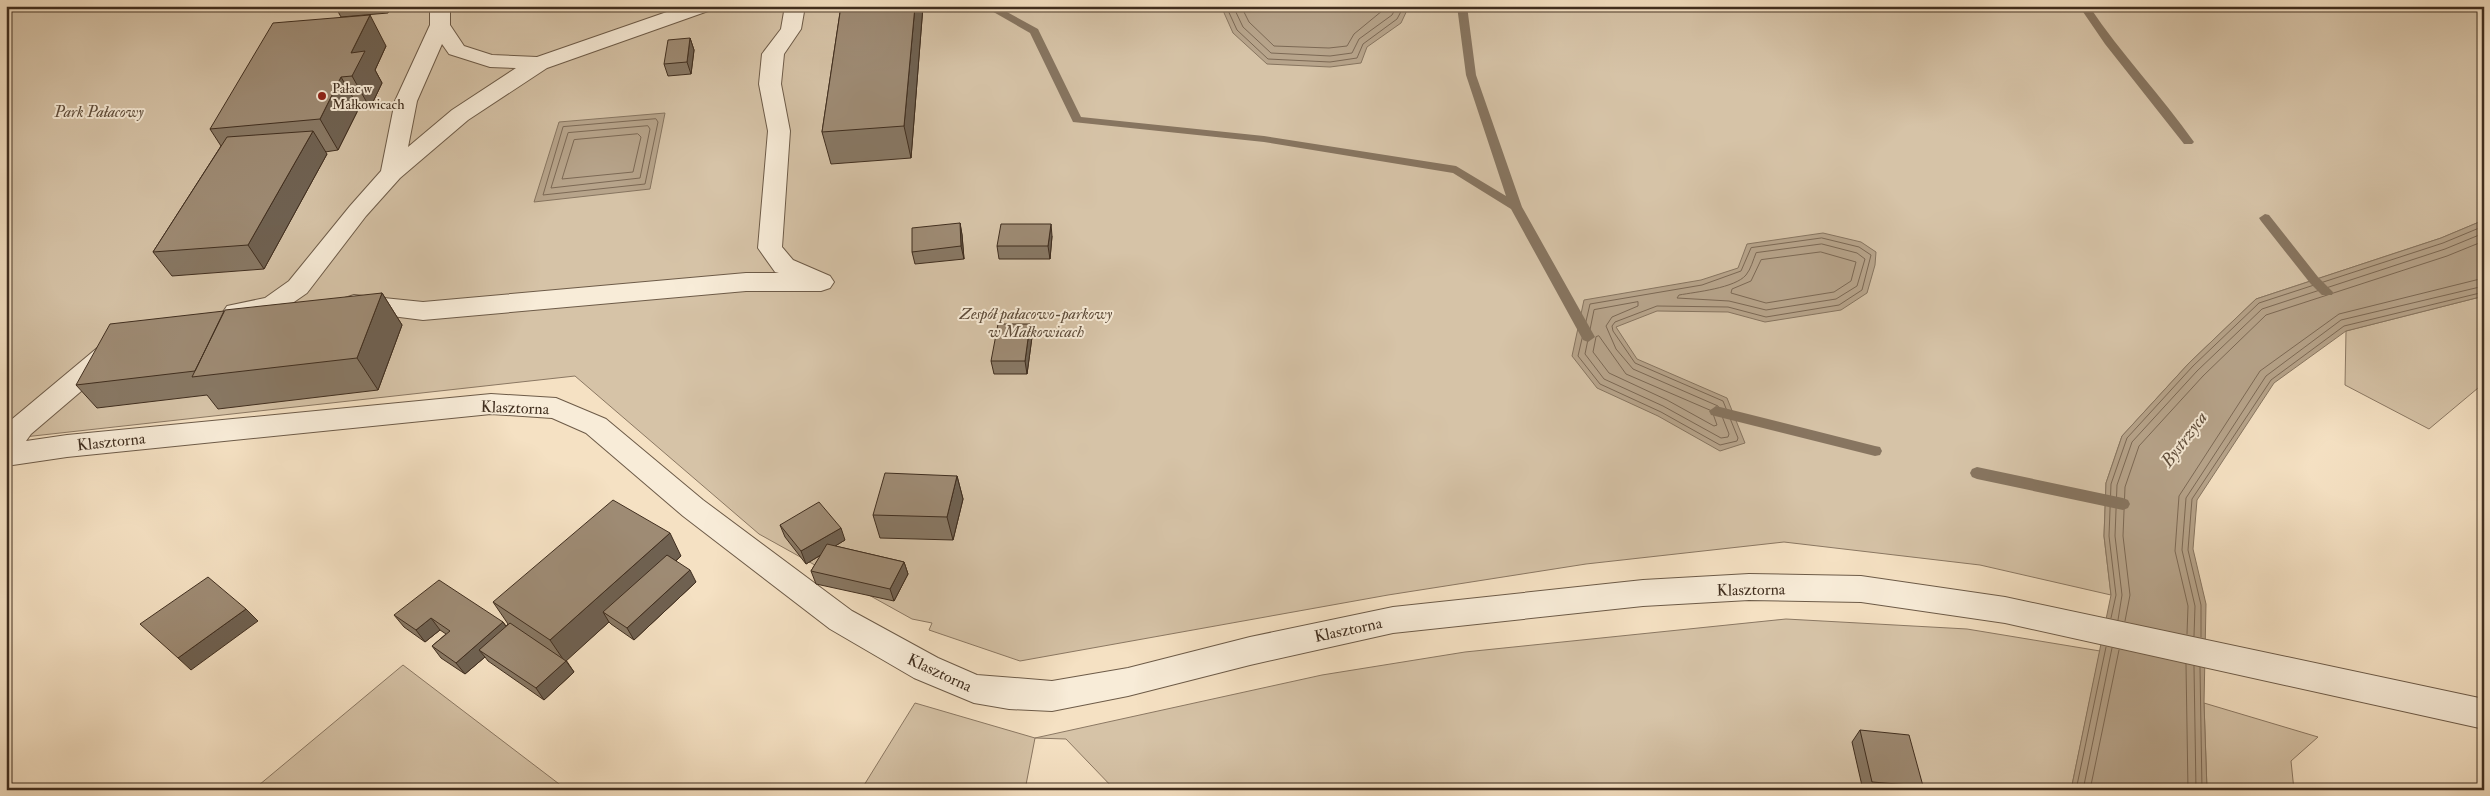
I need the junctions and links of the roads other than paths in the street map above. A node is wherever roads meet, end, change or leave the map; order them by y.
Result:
1 (704, 6) edge
2 (795, 6) edge
3 (440, 16) edge
4 (539, 63) junction
5 (392, 173) junction
6 (272, 305) junction
7 (217, 316) edge
8 (127, 340) edge
9 (6, 448) edge
10 (6, 455) edge
11 (2484, 714) edge

1 - 4 street
2 - 6 street
3 - 4 street
3 - 5 street
4 - 5 street
5 - 6 street
6 - 7 street
8 - 9 street
10 - 11 street, Klasztorna

